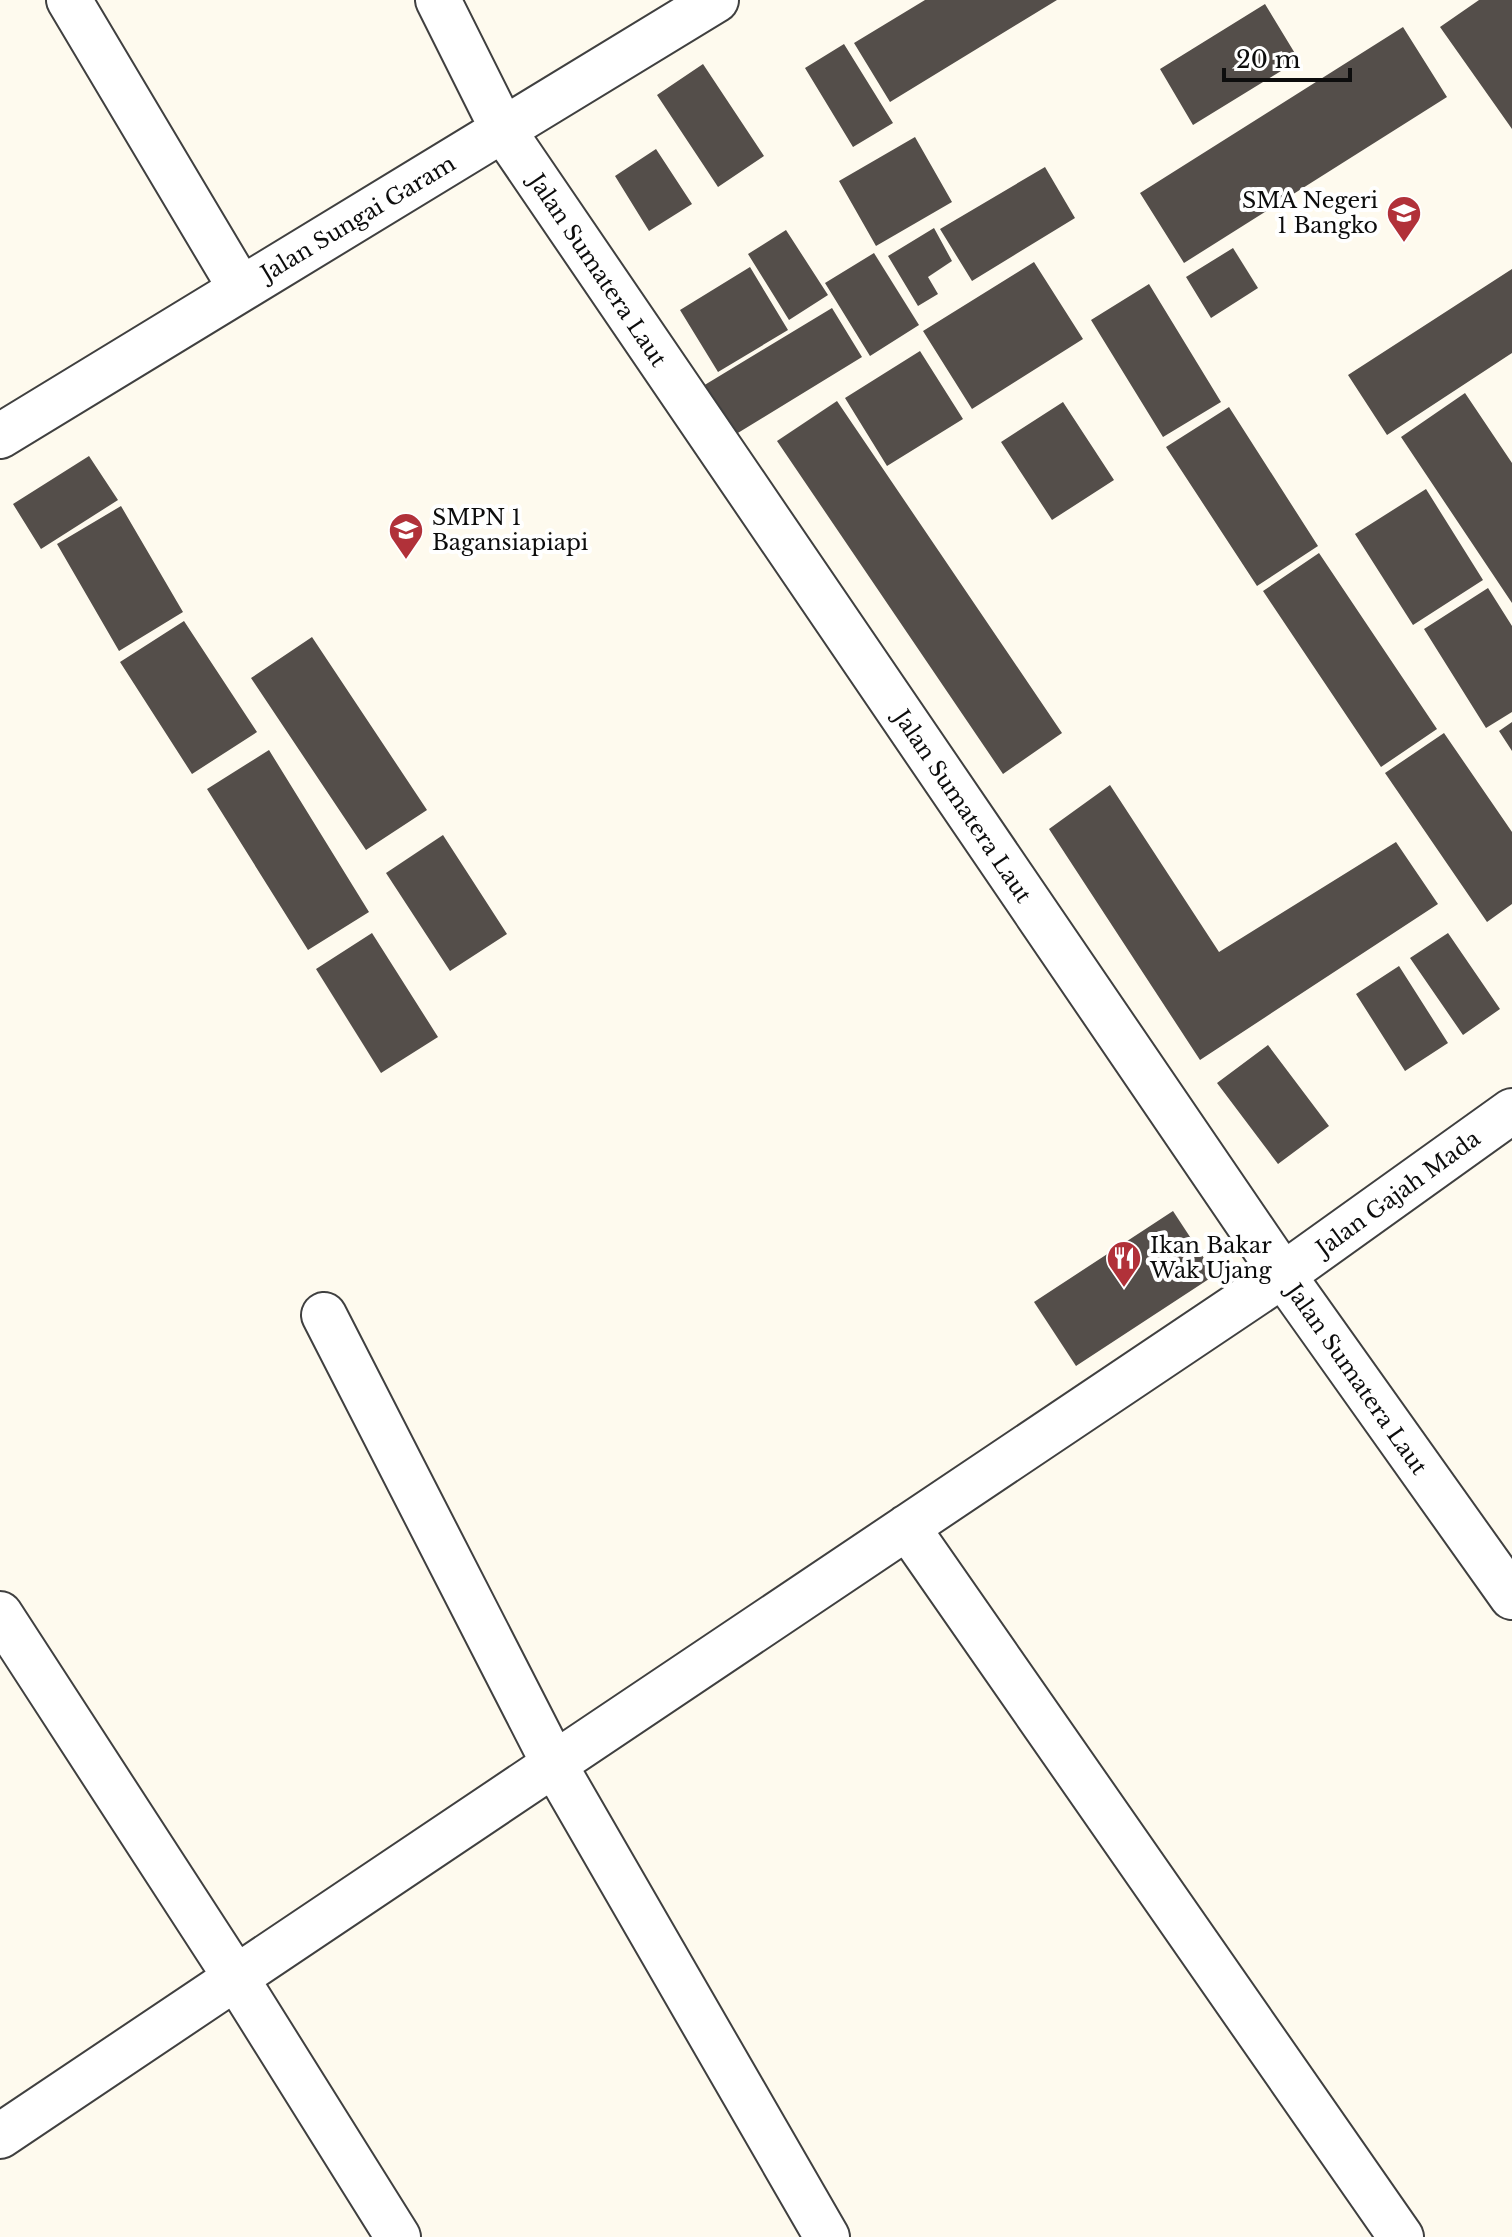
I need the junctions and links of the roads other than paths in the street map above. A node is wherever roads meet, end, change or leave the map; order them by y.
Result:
1 (69, 0) edge
2 (438, 0) edge
3 (716, 0) edge
4 (503, 130) junction
5 (241, 289) junction
6 (0, 436) edge
7 (1512, 1111) edge
8 (1283, 1275) junction
9 (324, 1315) dead end
10 (907, 1527) junction
11 (1512, 1597) edge
12 (0, 1614) edge
13 (554, 1764) junction
14 (236, 1978) junction
15 (0, 2136) edge
16 (398, 2237) edge
17 (827, 2237) edge
18 (1401, 2237) edge

1 - 5 street
2 - 4 street, Jalan Sumatera Laut
3 - 4 street, Jalan Sungai Garam
4 - 5 street, Jalan Sungai Garam
4 - 8 street, Jalan Sumatera Laut
5 - 6 street, Jalan Sungai Garam
7 - 8 street, Jalan Gajah Mada
8 - 10 street, Jalan Gajah Mada
8 - 11 street, Jalan Sumatera Laut
9 - 13 street
10 - 13 street, Jalan Gajah Mada
10 - 18 street
12 - 14 street
13 - 14 street, Jalan Gajah Mada
13 - 17 street
14 - 15 street, Jalan Gajah Mada
14 - 16 street

